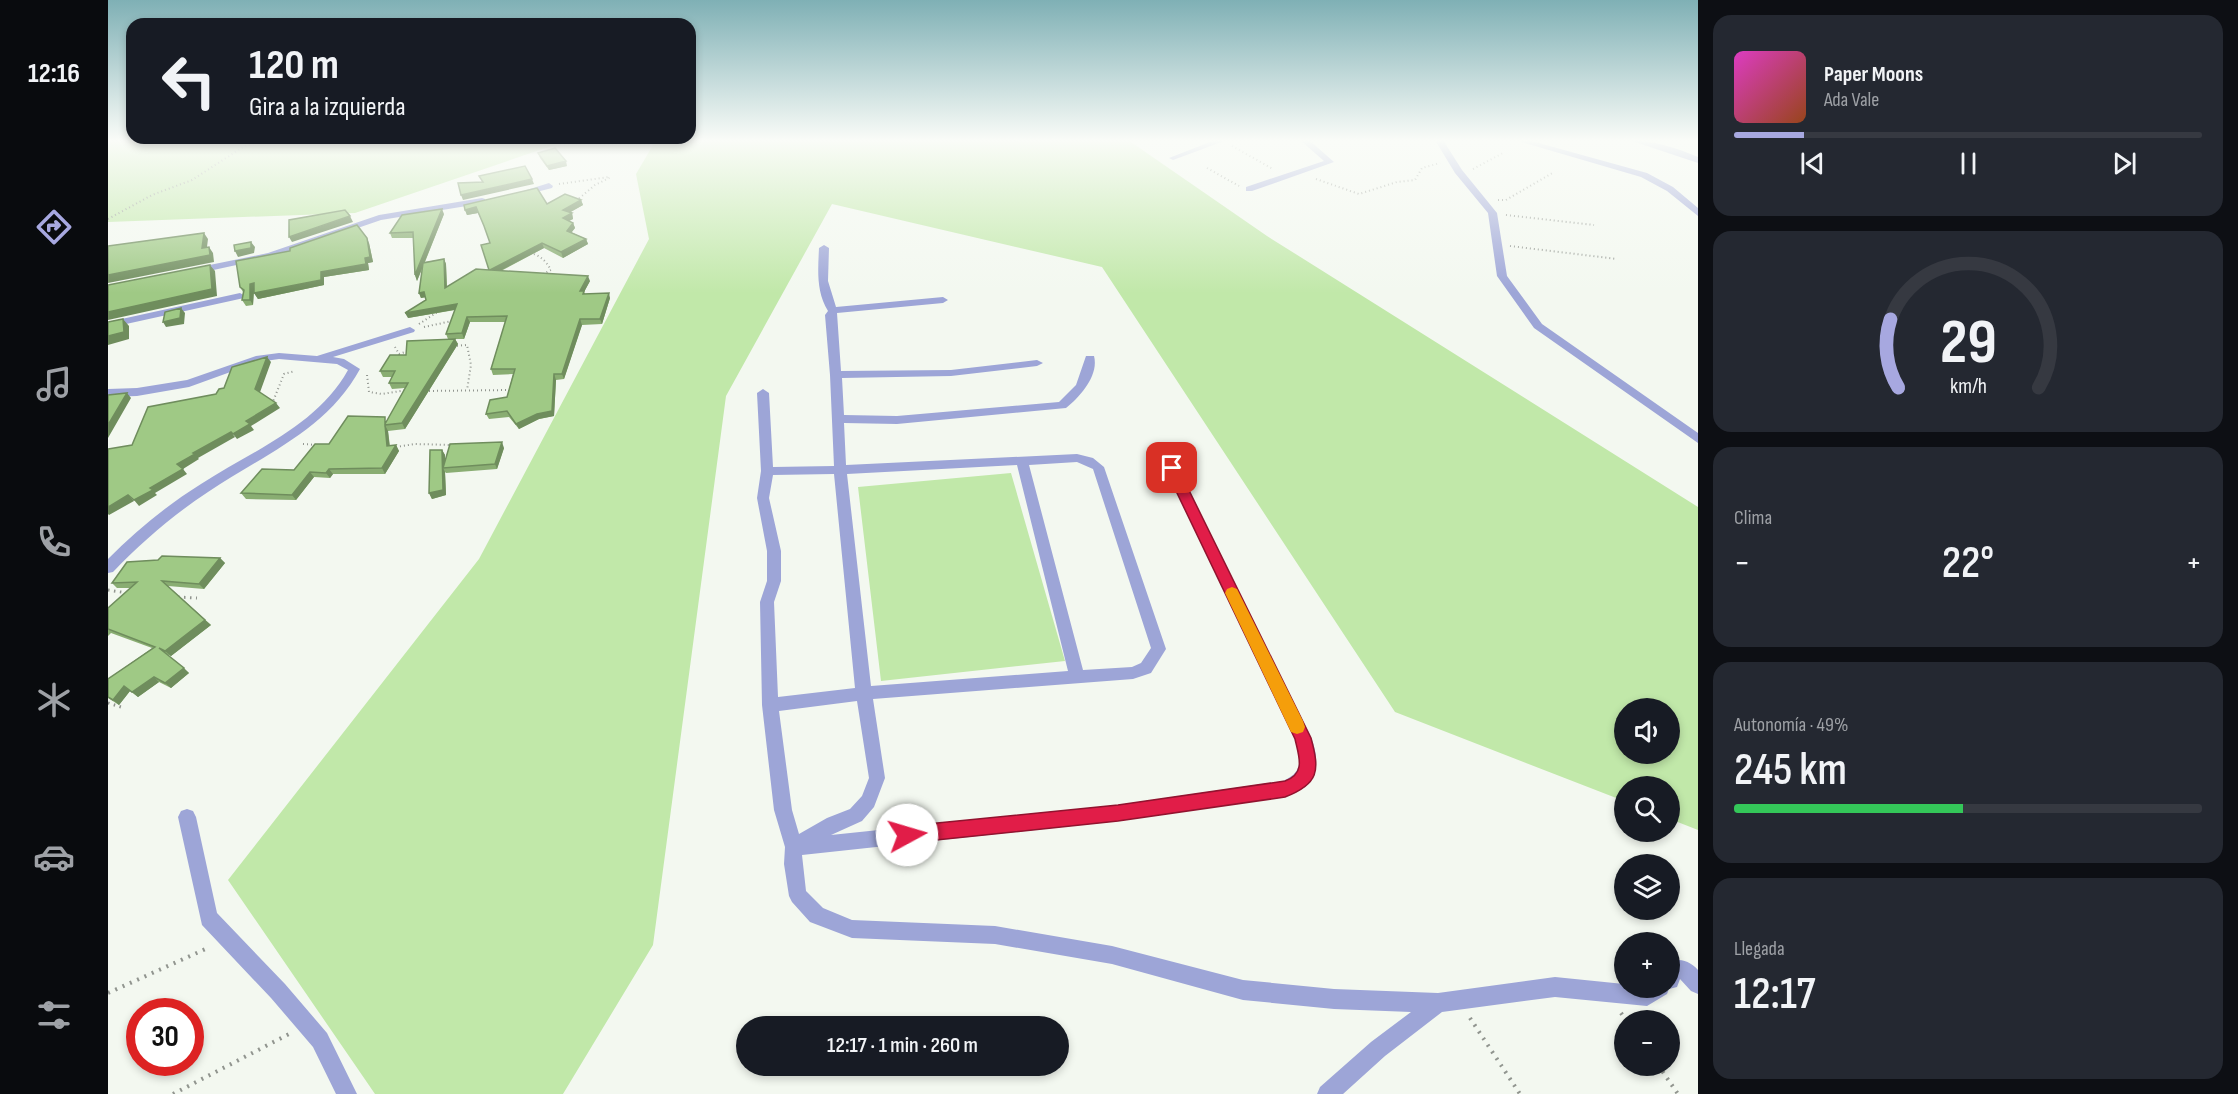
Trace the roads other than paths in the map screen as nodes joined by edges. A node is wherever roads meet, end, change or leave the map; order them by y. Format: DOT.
graph roads {
  1 [pos="528,191"];
  2 [pos="1475,191"];
  3 [pos="1672,191"];
  4 [pos="507,196"];
  5 [pos="496,198"];
  6 [pos="1698,213"];
  7 [pos="824,248"];
  8 [pos="189,272"];
  9 [pos="240,296"];
  10 [pos="943,300"];
  11 [pos="833,311"];
  12 [pos="108,325"];
  13 [pos="410,330"];
  14 [pos="318,358"];
  15 [pos="1090,358"];
  16 [pos="1037,363"];
  17 [pos="836,375"];
  18 [pos="108,393"];
  19 [pos="763,393"];
  20 [pos="838,419"];
  21 [pos="1698,439"];
  22 [pos="1022,461"];
  23 [pos="1172,468"];
  24 [pos="840,470"];
  25 [pos="767,471"];
  26 [pos="108,568"];
  27 [pos="1077,677"];
  28 [pos="865,693"];
  29 [pos="770,705"];
  30 [pos="188,817"];
  31 [pos="794,848"];
  32 [pos="1680,970"];
  33 [pos="1698,984"];
  34 [pos="1614,993"];
  35 [pos="1438,1003"];
  36 [pos="347,1094"];
  37 [pos="1327,1094"];
  1 -- 4 [label="street"];
  2 -- 21 [label="street"];
  3 -- 6 [label="street"];
  5 -- 8 [label="street"];
  7 -- 11 [label="street"];
  9 -- 12 [label="street"];
  10 -- 11 [label="street"];
  11 -- 17 [label="street"];
  13 -- 14 [label="street"];
  14 -- 18 [label="street"];
  14 -- 26 [label="street"];
  15 -- 20 [label="street"];
  16 -- 17 [label="street"];
  17 -- 20 [label="street"];
  19 -- 25 [label="street"];
  20 -- 24 [label="street"];
  22 -- 24 [label="street"];
  22 -- 27 [label="street"];
  22 -- 27 [label="street"];
  23 -- 31 [label="street"];
  24 -- 25 [label="street"];
  24 -- 28 [label="street"];
  25 -- 29 [label="street"];
  27 -- 28 [label="street"];
  28 -- 29 [label="street"];
  28 -- 31 [label="street"];
  29 -- 31 [label="street"];
  30 -- 36 [label="street"];
  31 -- 35 [label="street"];
  32 -- 33 [label="street"];
  34 -- 35 [label="street"];
  35 -- 37 [label="street"];
}
